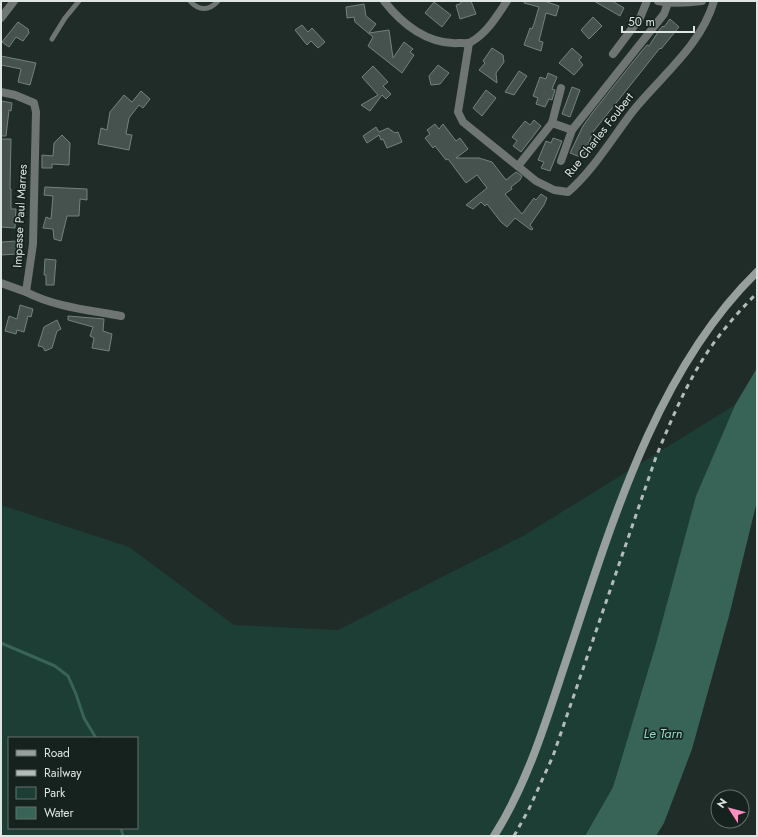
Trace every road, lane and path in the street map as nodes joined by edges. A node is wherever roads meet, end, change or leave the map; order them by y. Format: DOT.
graph roads {
  1 [pos="14,1"];
  2 [pos="79,1"];
  3 [pos="190,1"];
  4 [pos="218,1"];
  5 [pos="384,1"];
  6 [pos="507,1"];
  7 [pos="647,1"];
  8 [pos="658,1"];
  9 [pos="702,1"];
  10 [pos="714,1"];
  11 [pos="668,2"];
  12 [pos="1,18"];
  13 [pos="52,40"];
  14 [pos="469,43"];
  15 [pos="613,54"];
  16 [pos="561,88"];
  17 [pos="1,92"];
  18 [pos="552,123"];
  19 [pos="572,130"];
  20 [pos="561,161"];
  21 [pos="518,166"];
  22 [pos="757,272"];
  23 [pos="1,283"];
  24 [pos="26,292"];
  25 [pos="121,316"];
  26 [pos="494,836"];
  1 -- 12 [label="street"];
  2 -- 13 [label="lane"];
  3 -- 4 [label="lane"];
  5 -- 14 [label="street"];
  6 -- 14 [label="street"];
  7 -- 15 [label="street"];
  8 -- 11 [label="street"];
  9 -- 11 [label="street"];
  10 -- 21 [label="street, Rue Charles Foubert"];
  11 -- 19 [label="street"];
  14 -- 21 [label="street, Rue Charles Foubert"];
  16 -- 18 [label="street"];
  17 -- 24 [label="street, Impasse Paul Marres"];
  18 -- 19 [label="street"];
  18 -- 21 [label="street"];
  19 -- 20 [label="street"];
  22 -- 26 [label="main road"];
  23 -- 24 [label="street"];
  24 -- 25 [label="street"];
}
